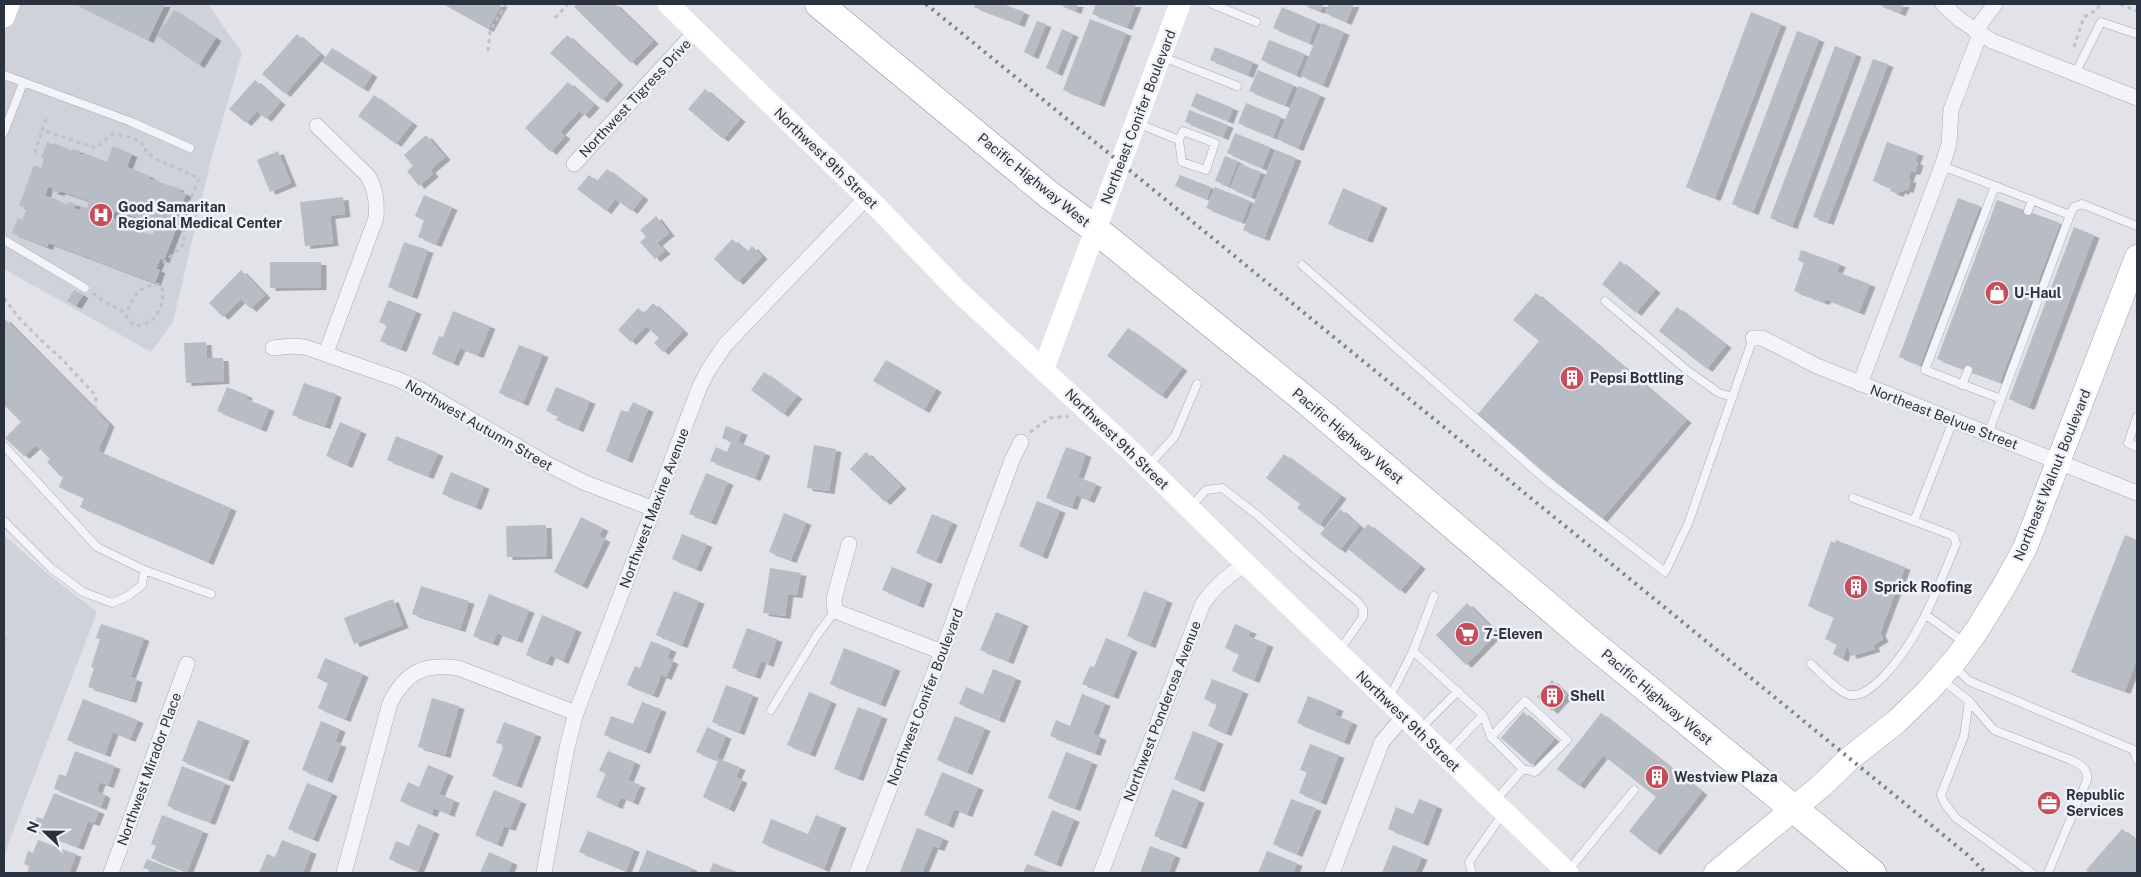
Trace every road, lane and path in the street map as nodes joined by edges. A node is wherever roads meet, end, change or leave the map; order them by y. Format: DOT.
graph roads {
  1 [pos="9,4"];
  2 [pos="506,4"];
  3 [pos="568,4"];
  4 [pos="668,4"];
  5 [pos="820,4"];
  6 [pos="1180,4"];
  7 [pos="1212,4"];
  8 [pos="1944,4"];
  9 [pos="1995,4"];
  10 [pos="2099,4"];
  11 [pos="2120,4"];
  12 [pos="2137,11"];
  13 [pos="4,17"];
  14 [pos="555,18"];
  15 [pos="1256,22"];
  16 [pos="696,31"];
  17 [pos="1977,32"];
  18 [pos="2137,34"];
  19 [pos="488,51"];
  20 [pos="2073,51"];
  21 [pos="1161,56"];
  22 [pos="2075,74"];
  23 [pos="4,75"];
  24 [pos="23,83"];
  25 [pos="1237,86"];
  26 [pos="2137,98"];
  27 [pos="46,119"];
  28 [pos="1137,123"];
  29 [pos="317,126"];
  30 [pos="42,130"];
  31 [pos="4,132"];
  32 [pos="1180,140"];
  33 [pos="190,148"];
  34 [pos="35,153"];
  35 [pos="574,164"];
  36 [pos="1942,166"];
  37 [pos="1995,186"];
  38 [pos="867,197"];
  39 [pos="2032,200"];
  40 [pos="2028,211"];
  41 [pos="175,214"];
  42 [pos="2070,215"];
  43 [pos="183,217"];
  44 [pos="2137,226"];
  45 [pos="1095,230"];
  46 [pos="4,240"];
  47 [pos="2137,257"];
  48 [pos="163,262"];
  49 [pos="1302,266"];
  50 [pos="85,288"];
  51 [pos="4,298"];
  52 [pos="1605,302"];
  53 [pos="127,315"];
  54 [pos="1754,338"];
  55 [pos="273,348"];
  56 [pos="326,353"];
  57 [pos="1043,370"];
  58 [pos="1968,370"];
  59 [pos="1197,384"];
  60 [pos="1860,384"];
  61 [pos="1962,384"];
  62 [pos="1733,397"];
  63 [pos="2001,399"];
  64 [pos="1085,408"];
  65 [pos="95,411"];
  66 [pos="2137,417"];
  67 [pos="1953,421"];
  68 [pos="1988,434"];
  69 [pos="1021,442"];
  70 [pos="4,446"];
  71 [pos="2137,447"];
  72 [pos="2059,461"];
  73 [pos="1147,467"];
  74 [pos="2137,493"];
  75 [pos="1853,498"];
  76 [pos="654,509"];
  77 [pos="1189,509"];
  78 [pos="4,521"];
  79 [pos="1914,521"];
  80 [pos="850,544"];
  81 [pos="1246,564"];
  82 [pos="144,570"];
  83 [pos="210,594"];
  84 [pos="1434,596"];
  85 [pos="835,611"];
  86 [pos="1926,615"];
  87 [pos="1966,644"];
  88 [pos="1413,651"];
  89 [pos="942,652"];
  90 [pos="1338,653"];
  91 [pos="187,664"];
  92 [pos="1811,664"];
  93 [pos="1946,671"];
  94 [pos="1458,691"];
  95 [pos="1388,701"];
  96 [pos="1969,701"];
  97 [pos="771,710"];
  98 [pos="576,713"];
  99 [pos="1483,715"];
  100 [pos="1411,723"];
  101 [pos="1490,737"];
  102 [pos="2136,749"];
  103 [pos="1444,756"];
  104 [pos="2137,760"];
  105 [pos="1523,769"];
  106 [pos="1634,790"];
  107 [pos="1499,808"];
  108 [pos="1792,808"];
  109 [pos="111,873"];
  110 [pos="344,873"];
  111 [pos="544,873"];
  112 [pos="857,873"];
  113 [pos="1101,873"];
  114 [pos="1332,873"];
  115 [pos="1472,873"];
  116 [pos="1568,873"];
  117 [pos="1716,873"];
  118 [pos="1872,873"];
  119 [pos="2032,873"];
  120 [pos="2048,873"];
  1 -- 13 [label="street"];
  2 -- 19 [label="path"];
  3 -- 14 [label="path"];
  4 -- 16 [label="street, Northwest 9th Street"];
  5 -- 45 [label="highway, Pacific Highway West"];
  6 -- 21 [label="street, Northeast Conifer Boulevard"];
  7 -- 15 [label="lane"];
  8 -- 17 [label="street"];
  9 -- 17 [label="street"];
  10 -- 20 [label="path"];
  11 -- 12 [label="path"];
  16 -- 35 [label="street, Northwest Tigress Drive"];
  16 -- 38 [label="street, Northwest 9th Street"];
  17 -- 22 [label="street"];
  17 -- 36 [label="street"];
  18 -- 22 [label="lane"];
  21 -- 25 [label="lane"];
  21 -- 28 [label="street, Northeast Conifer Boulevard"];
  22 -- 26 [label="street"];
  23 -- 24 [label="lane"];
  24 -- 31 [label="lane"];
  24 -- 33 [label="lane"];
  27 -- 30 [label="path"];
  28 -- 32 [label="lane"];
  28 -- 45 [label="street, Northeast Conifer Boulevard"];
  29 -- 56 [label="street"];
  30 -- 34 [label="path"];
  30 -- 43 [label="path"];
  32 -- 32 [label="lane"];
  36 -- 37 [label="lane"];
  36 -- 60 [label="street"];
  37 -- 39 [label="lane"];
  37 -- 61 [label="lane"];
  38 -- 57 [label="street, Northwest 9th Street"];
  38 -- 76 [label="street, Northwest Maxine Avenue"];
  39 -- 40 [label="lane"];
  39 -- 42 [label="lane"];
  41 -- 43 [label="path"];
  42 -- 44 [label="lane"];
  42 -- 63 [label="lane"];
  43 -- 48 [label="path"];
  45 -- 57 [label="street, Northeast Conifer Boulevard"];
  45 -- 108 [label="highway, Pacific Highway West"];
  46 -- 50 [label="lane"];
  47 -- 72 [label="main road, Northeast Walnut Boulevard"];
  49 -- 62 [label="lane"];
  50 -- 53 [label="path"];
  51 -- 65 [label="path"];
  52 -- 62 [label="lane"];
  53 -- 53 [label="path"];
  54 -- 60 [label="street, Northeast Belvue Street"];
  54 -- 62 [label="lane"];
  55 -- 56 [label="street, Northwest Autumn Street"];
  56 -- 76 [label="street, Northwest Autumn Street"];
  57 -- 64 [label="street, Northwest 9th Street"];
  58 -- 61 [label="lane"];
  59 -- 73 [label="lane"];
  60 -- 67 [label="street, Northeast Belvue Street"];
  61 -- 63 [label="lane"];
  63 -- 68 [label="lane"];
  64 -- 69 [label="path"];
  64 -- 73 [label="street, Northwest 9th Street"];
  66 -- 71 [label="lane"];
  67 -- 68 [label="street, Northeast Belvue Street"];
  67 -- 79 [label="lane"];
  68 -- 72 [label="street, Northeast Belvue Street"];
  69 -- 89 [label="street, Northwest Conifer Boulevard"];
  70 -- 82 [label="lane"];
  72 -- 74 [label="street, Northeast Belvue Street"];
  72 -- 87 [label="main road, Northeast Walnut Boulevard"];
  73 -- 77 [label="street, Northwest 9th Street"];
  75 -- 79 [label="lane"];
  76 -- 98 [label="street, Northwest Maxine Avenue"];
  77 -- 81 [label="street, Northwest 9th Street"];
  77 -- 90 [label="lane"];
  78 -- 82 [label="lane"];
  79 -- 86 [label="lane"];
  80 -- 85 [label="street"];
  81 -- 90 [label="street, Northwest 9th Street"];
  81 -- 113 [label="street, Northwest Ponderosa Avenue"];
  82 -- 83 [label="lane"];
  84 -- 88 [label="lane"];
  85 -- 89 [label="street"];
  85 -- 97 [label="lane"];
  86 -- 87 [label="lane"];
  86 -- 92 [label="lane"];
  87 -- 93 [label="main road, Northeast Walnut Boulevard"];
  88 -- 94 [label="lane"];
  88 -- 95 [label="lane"];
  89 -- 112 [label="street, Northwest Conifer Boulevard"];
  90 -- 95 [label="street, Northwest 9th Street"];
  91 -- 109 [label="street, Northwest Mirador Place"];
  93 -- 96 [label="lane"];
  93 -- 102 [label="lane"];
  93 -- 108 [label="main road, Northeast Walnut Boulevard"];
  94 -- 99 [label="lane"];
  94 -- 100 [label="lane"];
  95 -- 100 [label="street, Northwest 9th Street"];
  96 -- 119 [label="lane"];
  96 -- 120 [label="lane"];
  98 -- 110 [label="street"];
  98 -- 111 [label="street, Northwest Maxine Avenue"];
  99 -- 101 [label="lane"];
  99 -- 103 [label="lane"];
  100 -- 103 [label="street, Northwest 9th Street"];
  100 -- 114 [label="street"];
  101 -- 105 [label="lane"];
  101 -- 105 [label="lane"];
  102 -- 104 [label="lane"];
  103 -- 107 [label="street, Northwest 9th Street"];
  105 -- 107 [label="lane"];
  106 -- 116 [label="lane"];
  107 -- 115 [label="lane"];
  107 -- 116 [label="street, Northwest 9th Street"];
  108 -- 117 [label="main road, Northeast Walnut Boulevard"];
  108 -- 118 [label="highway, Pacific Highway West"];
}
